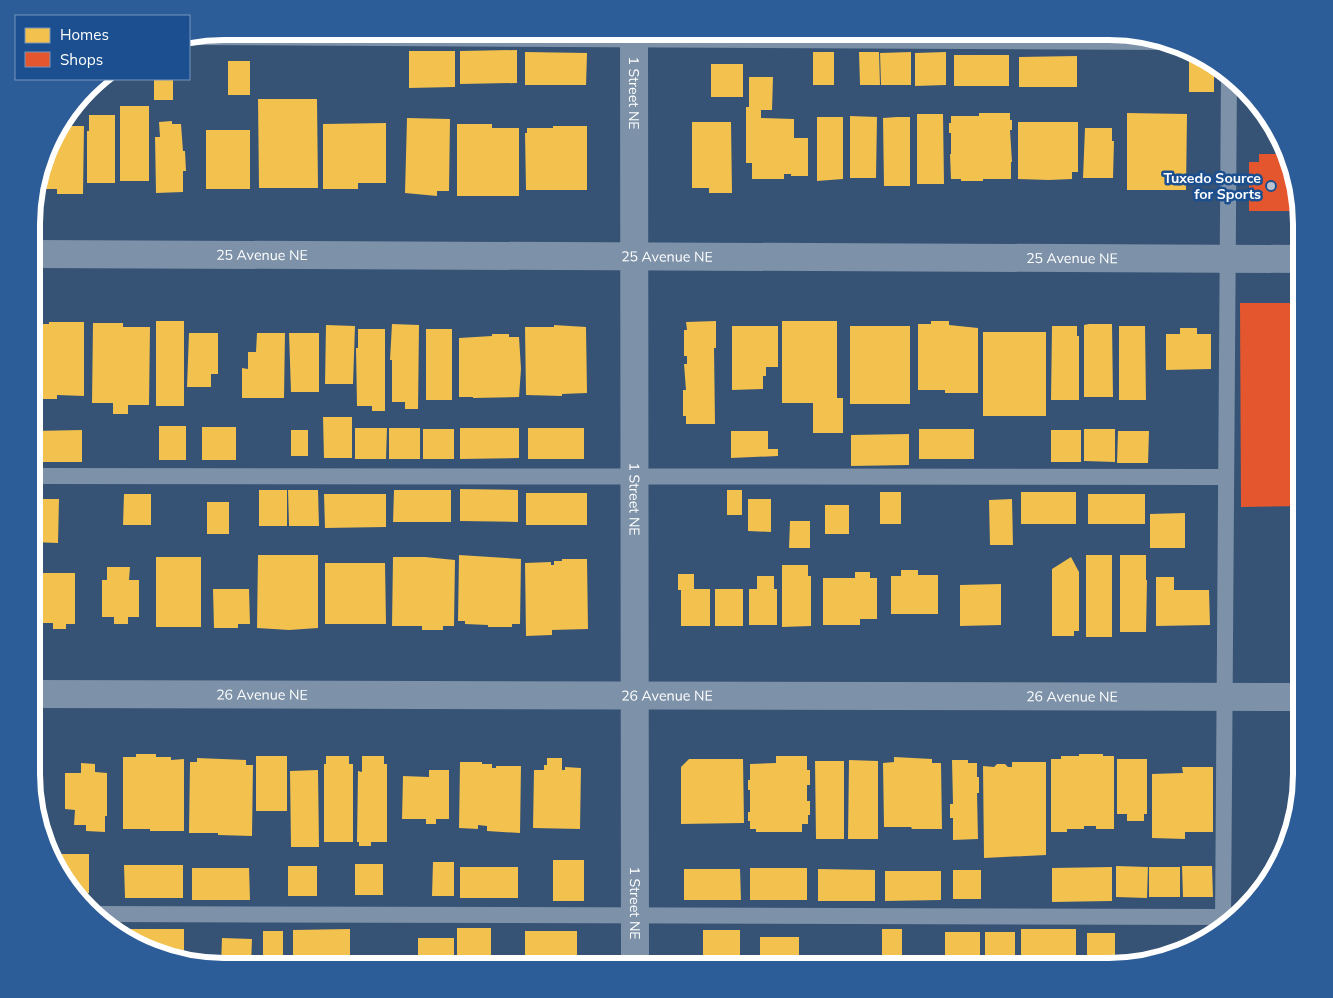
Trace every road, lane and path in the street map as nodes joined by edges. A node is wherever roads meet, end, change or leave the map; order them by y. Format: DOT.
graph roads {
  1 [pos="634,40"];
  2 [pos="990,40"];
  3 [pos="1130,42"];
  4 [pos="1229,85"];
  5 [pos="40,254"];
  6 [pos="634,255"];
  7 [pos="1227,258"];
  8 [pos="1293,259"];
  9 [pos="40,476"];
  10 [pos="634,476"];
  11 [pos="1226,477"];
  12 [pos="40,694"];
  13 [pos="635,695"];
  14 [pos="1225,697"];
  15 [pos="1293,697"];
  16 [pos="105,914"];
  17 [pos="635,915"];
  18 [pos="1224,917"];
  19 [pos="1220,921"];
  20 [pos="635,958"];
  1 -- 6 [label="street, 1 Street NE"];
  2 -- 3 [label="lane"];
  4 -- 7 [label="lane"];
  5 -- 6 [label="street, 25 Avenue NE"];
  6 -- 7 [label="street, 25 Avenue NE"];
  6 -- 10 [label="street, 1 Street NE"];
  7 -- 8 [label="street, 25 Avenue NE"];
  7 -- 11 [label="lane"];
  9 -- 10 [label="lane"];
  10 -- 11 [label="lane"];
  10 -- 13 [label="street, 1 Street NE"];
  11 -- 14 [label="lane"];
  12 -- 13 [label="street, 26 Avenue NE"];
  13 -- 14 [label="street, 26 Avenue NE"];
  13 -- 17 [label="street, 1 Street NE"];
  14 -- 15 [label="street, 26 Avenue NE"];
  14 -- 18 [label="lane"];
  16 -- 17 [label="lane"];
  17 -- 19 [label="lane"];
  17 -- 20 [label="street, 1 Street NE"];
}
